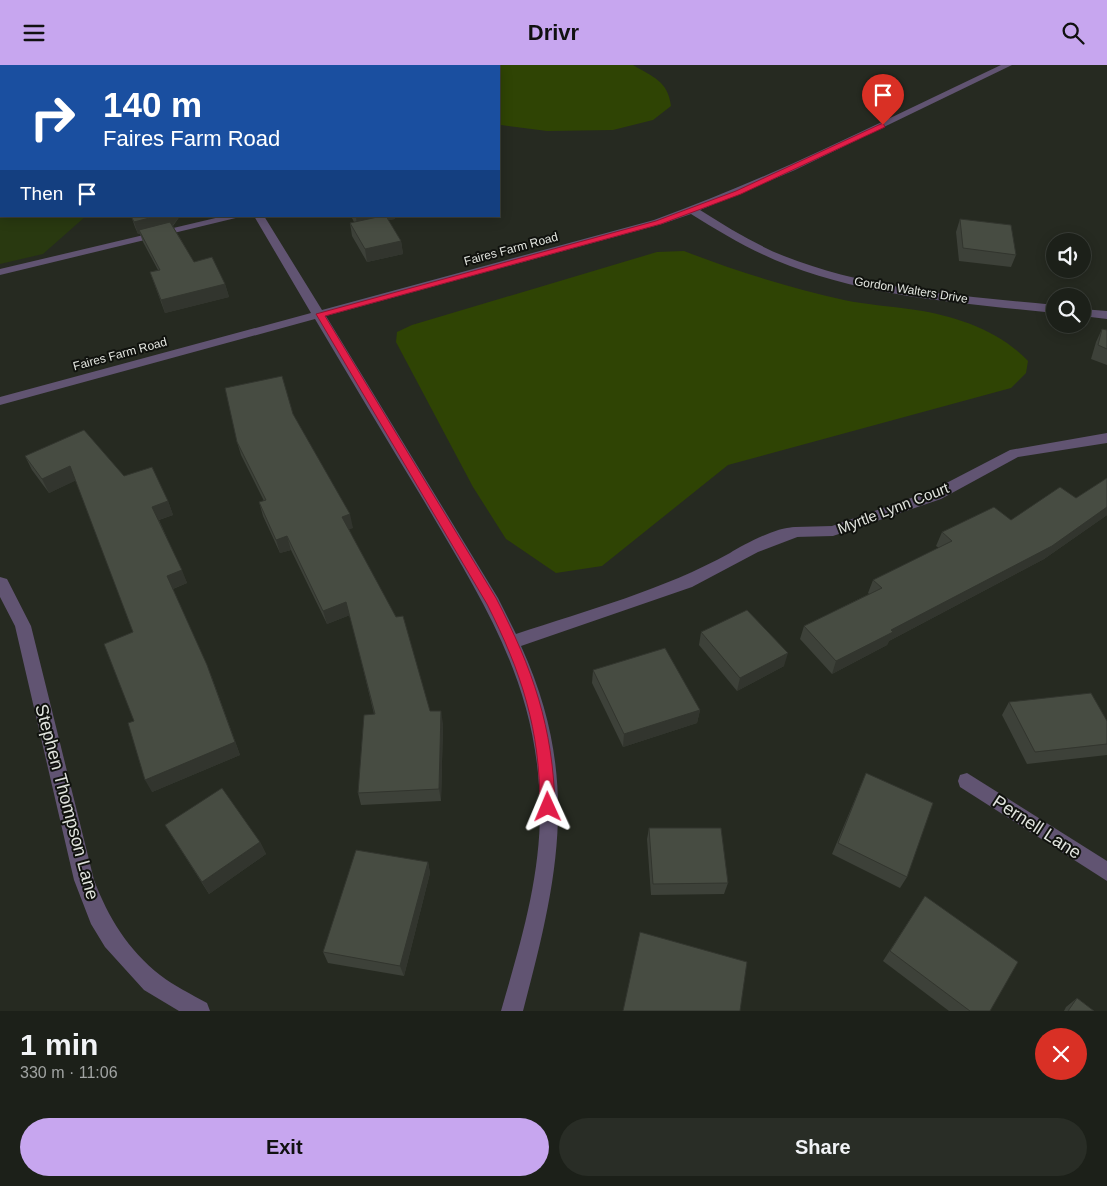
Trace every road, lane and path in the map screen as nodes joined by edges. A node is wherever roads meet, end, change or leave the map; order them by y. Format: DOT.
graph roads {
  1 [pos="1008,65"];
  2 [pos="693,211"];
  3 [pos="235,217"];
  4 [pos="260,217"];
  5 [pos="0,272"];
  6 [pos="1046,308"];
  7 [pos="1091,313"];
  8 [pos="320,314"];
  9 [pos="1107,315"];
  10 [pos="0,401"];
  11 [pos="1107,438"];
  12 [pos="1,583"];
  13 [pos="512,642"];
  14 [pos="967,781"];
  15 [pos="1107,872"];
  16 [pos="199,1011"];
  17 [pos="512,1011"];
  1 -- 2 [label="street, Faires Farm Road"];
  2 -- 6 [label="street, Gordon Walters Drive"];
  2 -- 8 [label="street, Faires Farm Road"];
  3 -- 5 [label="street"];
  4 -- 8 [label="street"];
  7 -- 9 [label="street"];
  8 -- 10 [label="street, Faires Farm Road"];
  8 -- 13 [label="street"];
  11 -- 13 [label="street, Myrtle Lynn Court"];
  12 -- 16 [label="street, Stephen Thompson Lane"];
  13 -- 17 [label="street"];
  14 -- 15 [label="street, Pernell Lane"];
}
